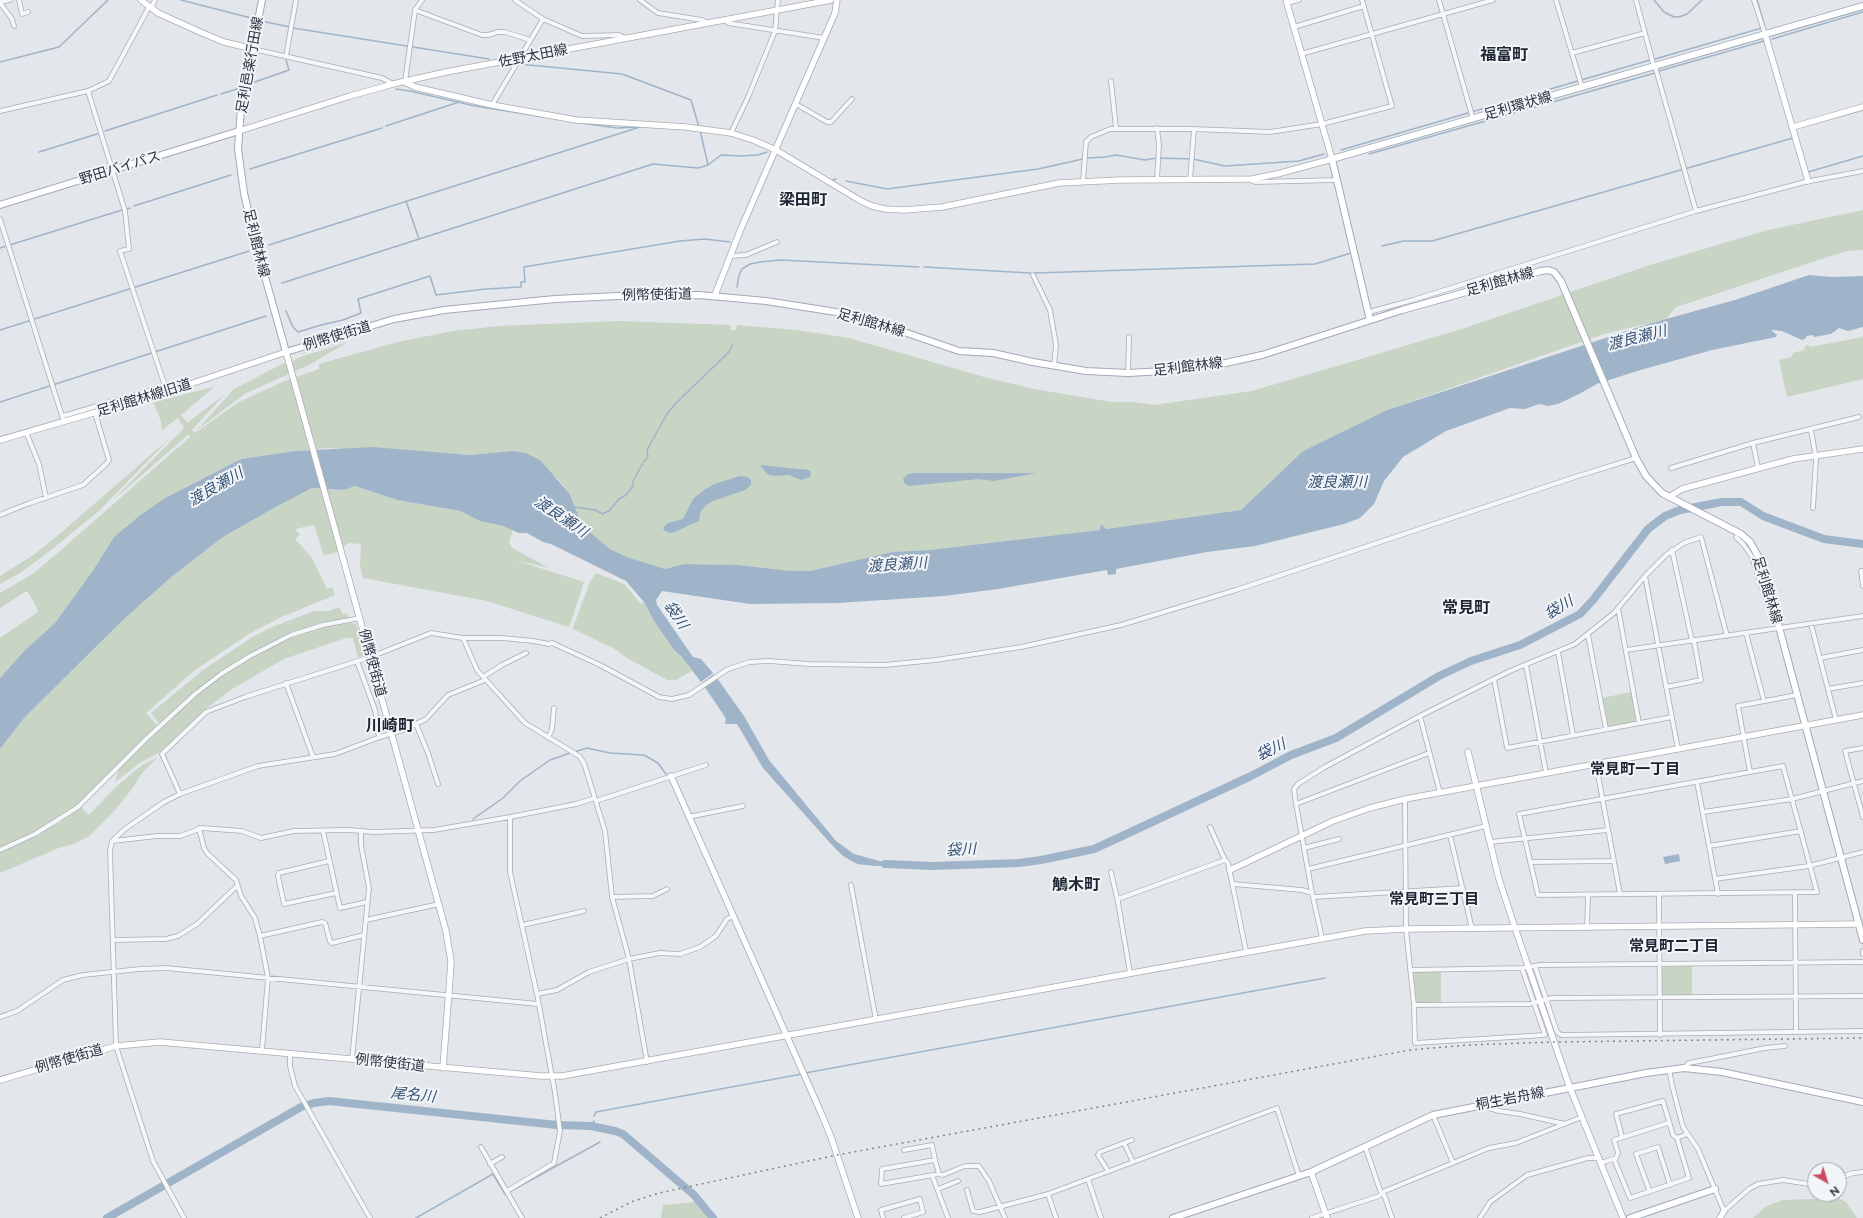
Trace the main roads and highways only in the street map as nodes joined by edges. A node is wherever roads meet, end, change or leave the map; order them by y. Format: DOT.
graph roads {
  1 [pos="262,0"];
  2 [pos="1863,6"];
  3 [pos="239,131"];
  4 [pos="0,205"];
  5 [pos="715,296"];
  6 [pos="1370,320"];
  7 [pos="286,352"];
  8 [pos="1861,924"];
  9 [pos="1863,940"];
  10 [pos="1863,1102"];
  11 [pos="1715,1189"];
  12 [pos="1173,1218"];
  13 [pos="1630,1218"];
  1 -- 3 [label="main road, 足利邑楽行田線"];
  2 -- 6 [label="main road, 足利環状線"];
  3 -- 4 [label="main road, 野田バイパス"];
  3 -- 7 [label="main road, 足利館林線"];
  5 -- 6 [label="main road, 足利館林線"];
  5 -- 7 [label="main road, 例幣使街道"];
  6 -- 8 [label="main road, 足利館林線"];
  8 -- 9 [label="main road"];
  10 -- 12 [label="main road, 桐生岩舟線"];
  11 -- 13 [label="main road"];
}
